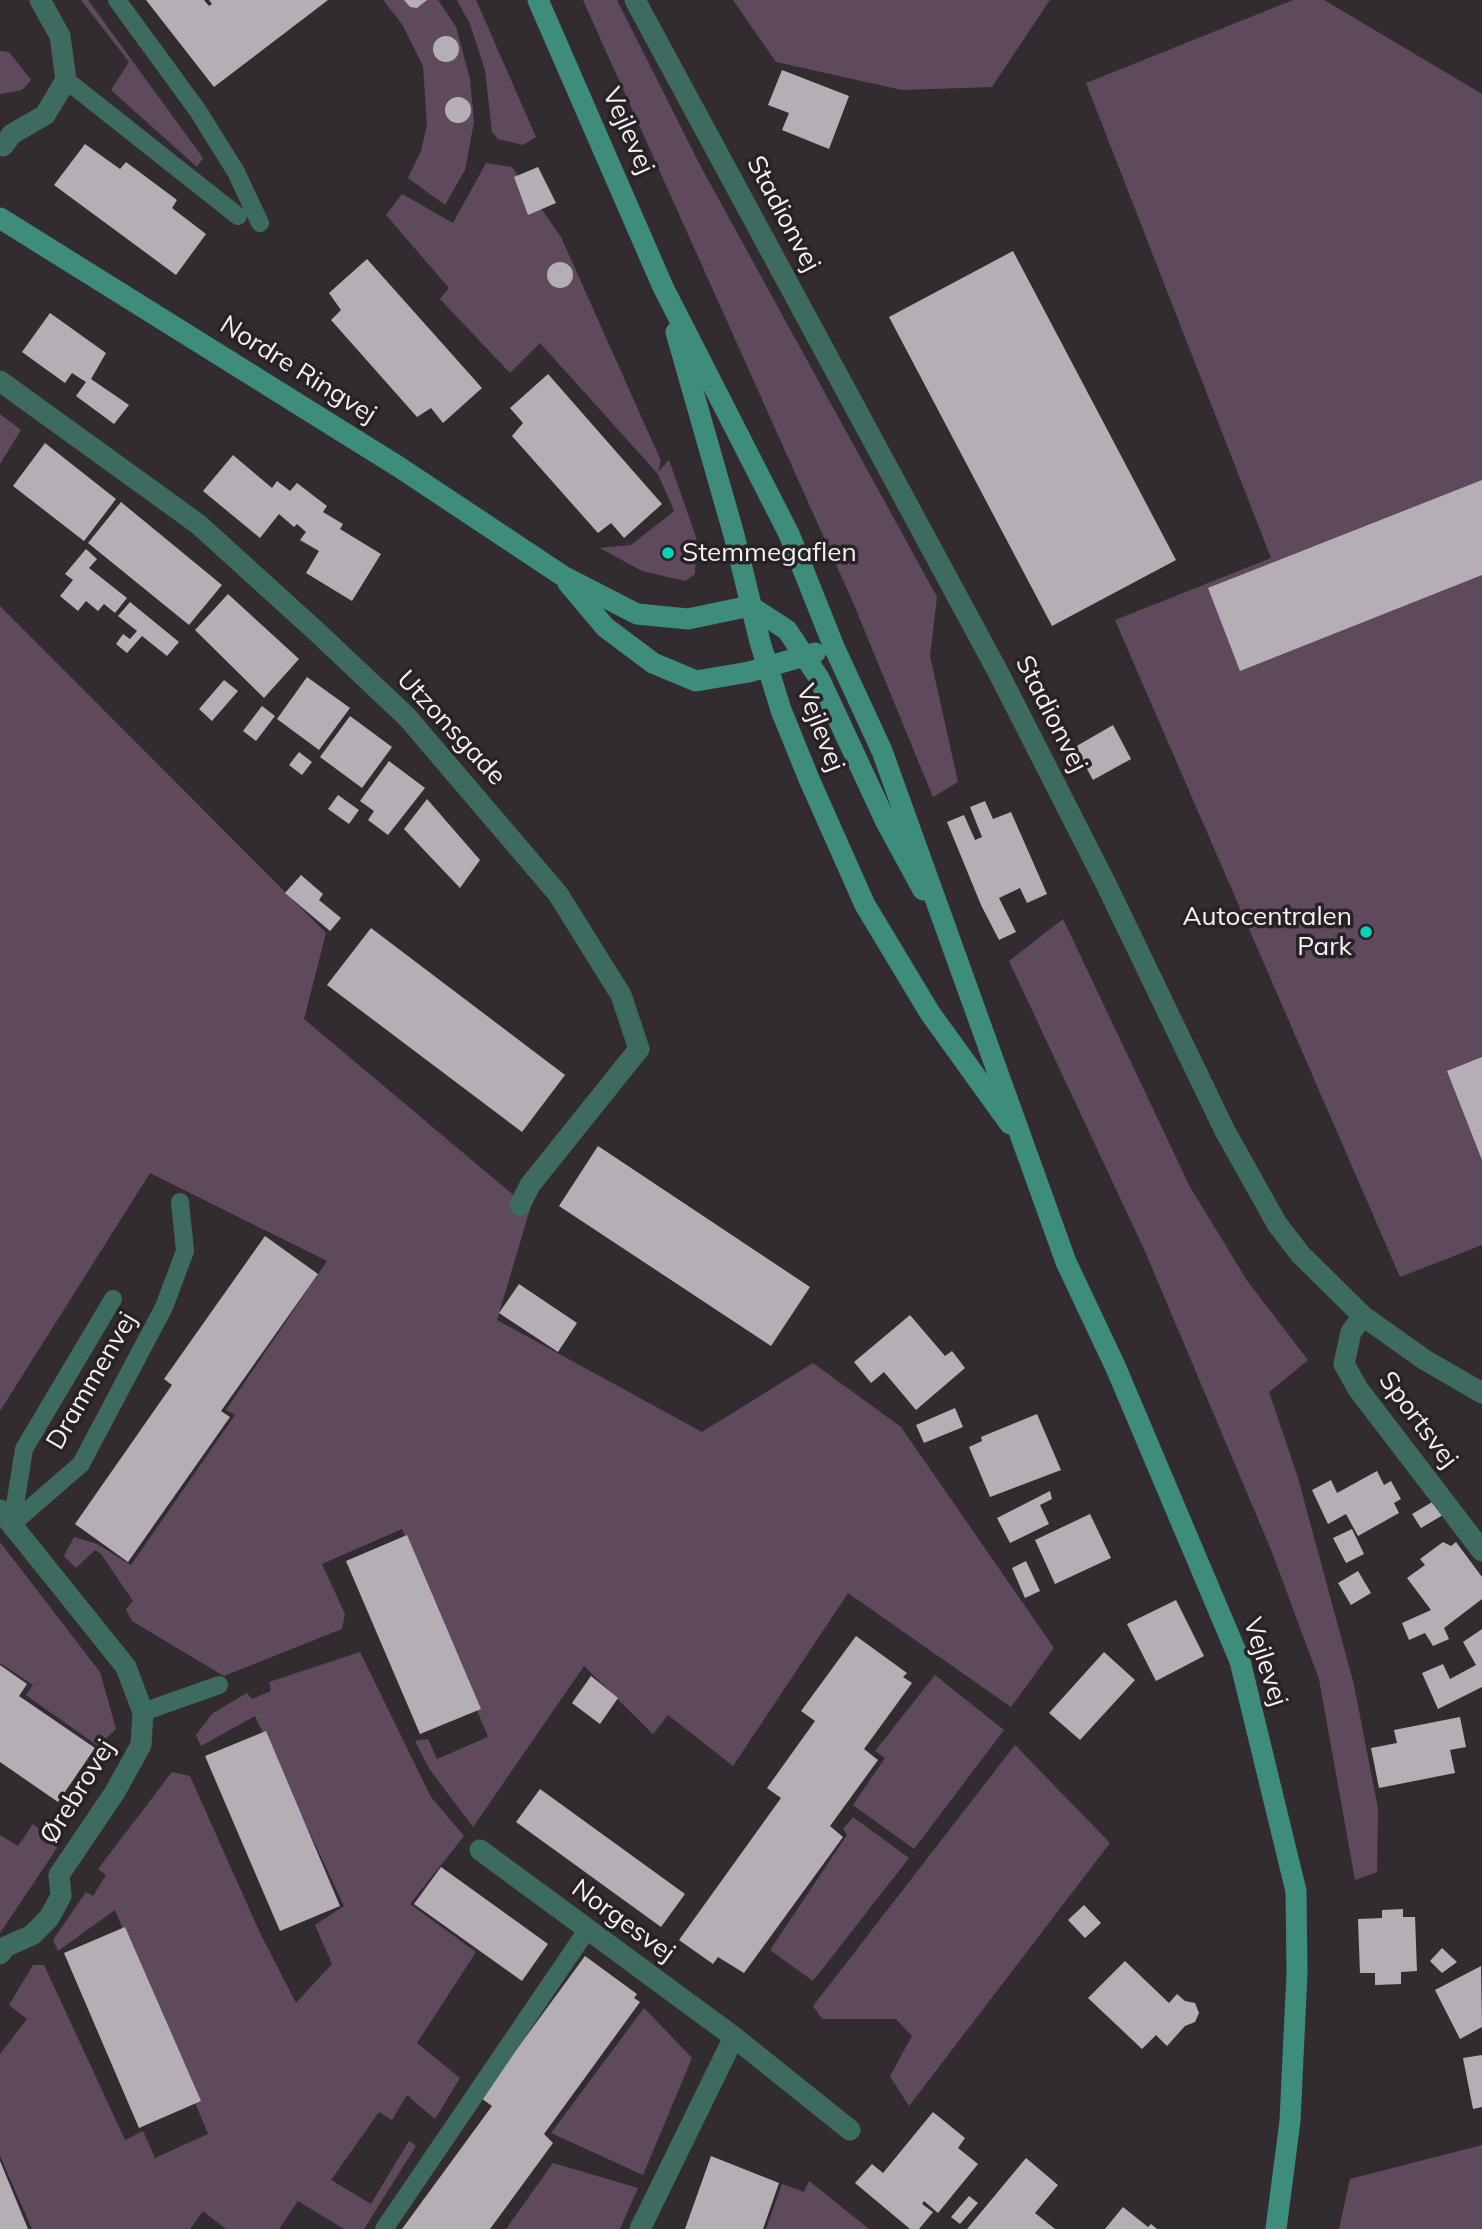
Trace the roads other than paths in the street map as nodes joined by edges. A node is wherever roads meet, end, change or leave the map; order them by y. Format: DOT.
graph roads {
  1 [pos="40,0"];
  2 [pos="117,0"];
  3 [pos="538,0"];
  4 [pos="635,0"];
  5 [pos="66,80"];
  6 [pos="3,146"];
  7 [pos="238,216"];
  8 [pos="0,218"];
  9 [pos="260,223"];
  10 [pos="663,287"];
  11 [pos="0,381"];
  12 [pos="563,576"];
  13 [pos="750,606"];
  14 [pos="834,647"];
  15 [pos="804,656"];
  16 [pos="768,667"];
  17 [pos="956,950"];
  18 [pos="1026,1146"];
  19 [pos="180,1202"];
  20 [pos="520,1205"];
  21 [pos="113,1299"];
  22 [pos="1363,1316"];
  23 [pos="1482,1393"];
  24 [pos="6,1517"];
  25 [pos="1482,1551"];
  26 [pos="219,1685"];
  27 [pos="143,1712"];
  28 [pos="480,1850"];
  29 [pos="587,1930"];
  30 [pos="0,1954"];
  31 [pos="734,2037"];
  32 [pos="850,2130"];
  33 [pos="384,2229"];
  34 [pos="640,2229"];
  35 [pos="1276,2229"];
  1 -- 5 [label="street"];
  2 -- 9 [label="lane"];
  3 -- 10 [label="main road, Vejlevej"];
  4 -- 22 [label="street, Stadionvej"];
  5 -- 6 [label="street"];
  5 -- 7 [label="lane"];
  8 -- 12 [label="main road, Nordre Ringvej"];
  10 -- 13 [label="main road, Vejlevej"];
  10 -- 14 [label="main road, Vejlevej"];
  11 -- 20 [label="street, Utzonsgade"];
  12 -- 13 [label="main road, Nordre Ringvej"];
  12 -- 16 [label="main road, Nordre Ringvej"];
  13 -- 15 [label="main road"];
  13 -- 16 [label="main road, Vejlevej"];
  14 -- 15 [label="main road, Nordre Ringvej"];
  14 -- 17 [label="main road, Vejlevej"];
  15 -- 16 [label="main road, Nordre Ringvej"];
  15 -- 17 [label="main road"];
  16 -- 18 [label="main road, Vejlevej"];
  17 -- 18 [label="main road, Vejlevej"];
  18 -- 35 [label="main road, Vejlevej"];
  19 -- 24 [label="lane, Drammenvej"];
  21 -- 24 [label="lane, Drammenvej"];
  22 -- 23 [label="street, Stadionvej"];
  22 -- 25 [label="street, Sportsvej"];
  24 -- 27 [label="street, Ørebrovej"];
  26 -- 27 [label="lane"];
  27 -- 30 [label="street, Ørebrovej"];
  28 -- 29 [label="street, Norgesvej"];
  29 -- 31 [label="street, Norgesvej"];
  29 -- 33 [label="lane"];
  31 -- 32 [label="street, Norgesvej"];
  31 -- 34 [label="street"];
}
